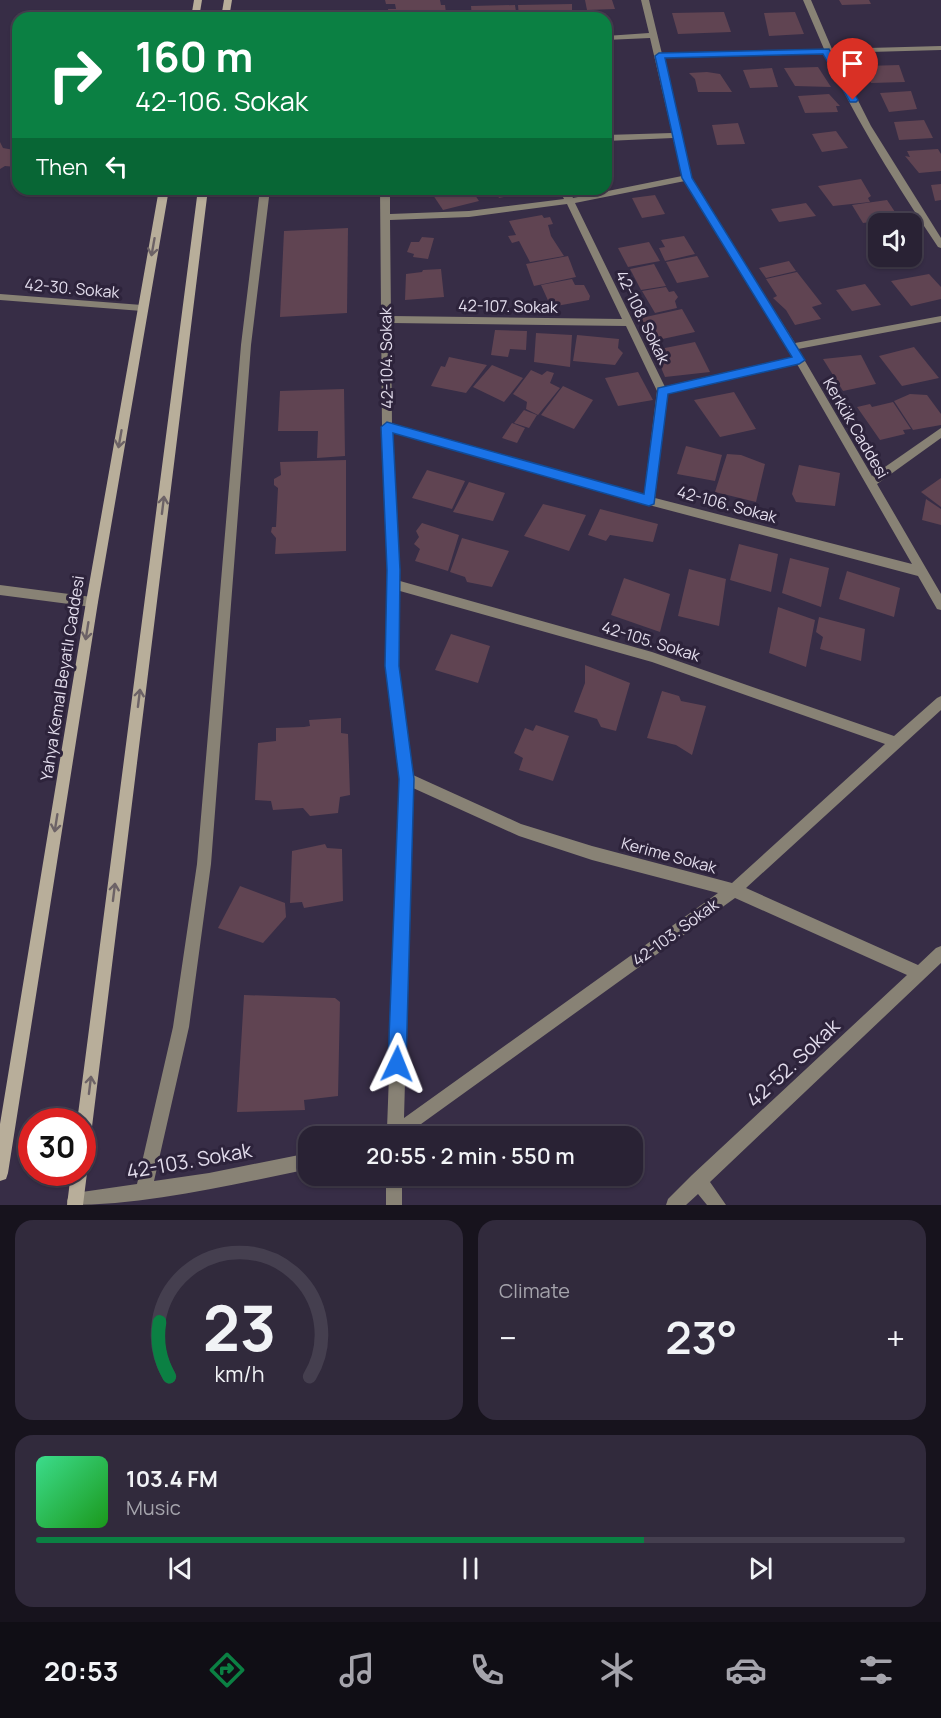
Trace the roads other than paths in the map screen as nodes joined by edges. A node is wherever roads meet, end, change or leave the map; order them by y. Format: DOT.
graph roads {
  1 [pos="645,0"];
  2 [pos="807,0"];
  3 [pos="654,35"];
  4 [pos="612,38"];
  5 [pos="941,48"];
  6 [pos="826,51"];
  7 [pos="659,56"];
  8 [pos="679,135"];
  9 [pos="612,138"];
  10 [pos="687,178"];
  11 [pos="612,193"];
  12 [pos="163,195"];
  13 [pos="202,195"];
  14 [pos="264,195"];
  15 [pos="385,195"];
  16 [pos="567,195"];
  17 [pos="601,195"];
  18 [pos="570,201"];
  19 [pos="387,217"];
  20 [pos="941,245"];
  21 [pos="0,297"];
  22 [pos="142,308"];
  23 [pos="385,319"];
  24 [pos="941,319"];
  25 [pos="630,323"];
  26 [pos="792,347"];
  27 [pos="799,360"];
  28 [pos="662,391"];
  29 [pos="387,427"];
  30 [pos="941,432"];
  31 [pos="870,483"];
  32 [pos="649,501"];
  33 [pos="922,572"];
  34 [pos="393,584"];
  35 [pos="0,590"];
  36 [pos="92,602"];
  37 [pos="941,605"];
  38 [pos="941,702"];
  39 [pos="895,742"];
  40 [pos="407,779"];
  41 [pos="734,890"];
  42 [pos="941,953"];
  43 [pos="920,973"];
  44 [pos="86,1108"];
  45 [pos="393,1126"];
  46 [pos="407,1126"];
  47 [pos="298,1163"];
  48 [pos="0,1173"];
  49 [pos="698,1181"];
  50 [pos="77,1186"];
  51 [pos="394,1186"];
  52 [pos="144,1190"];
  53 [pos="75,1203"];
  54 [pos="394,1205"];
  55 [pos="674,1205"];
  56 [pos="718,1205"];
  1 -- 3 [label="street, Kerkük Caddesi"];
  2 -- 6 [label="street"];
  3 -- 4 [label="street"];
  3 -- 7 [label="street, Kerkük Caddesi"];
  5 -- 6 [label="street"];
  6 -- 7 [label="street"];
  6 -- 20 [label="street"];
  7 -- 8 [label="street, Kerkük Caddesi"];
  8 -- 9 [label="street"];
  8 -- 10 [label="street, Kerkük Caddesi"];
  10 -- 11 [label="street"];
  10 -- 26 [label="street, Kerkük Caddesi"];
  12 -- 22 [label="street, Yahya Kemal Beyatlı Caddesi, one-way"];
  44 -- 13 [label="street, one-way"];
  14 -- 52 [label="street"];
  15 -- 19 [label="street, 42-104. Sokak"];
  16 -- 18 [label="street, 42-108. Sokak"];
  17 -- 18 [label="street"];
  18 -- 19 [label="street"];
  18 -- 25 [label="street, 42-108. Sokak"];
  19 -- 23 [label="street, 42-104. Sokak"];
  21 -- 22 [label="street, 42-30. Sokak"];
  22 -- 36 [label="street, Yahya Kemal Beyatlı Caddesi, one-way"];
  23 -- 25 [label="street, 42-107. Sokak"];
  23 -- 29 [label="street, 42-104. Sokak"];
  24 -- 26 [label="street"];
  25 -- 28 [label="street, 42-108. Sokak"];
  26 -- 27 [label="street, Kerkük Caddesi"];
  27 -- 28 [label="street"];
  27 -- 31 [label="street, Kerkük Caddesi"];
  28 -- 32 [label="street, 42-108. Sokak"];
  29 -- 32 [label="street, 42-106. Sokak"];
  29 -- 34 [label="street, 42-104. Sokak"];
  30 -- 31 [label="street"];
  31 -- 33 [label="street, Kerkük Caddesi"];
  32 -- 33 [label="street, 42-106. Sokak"];
  33 -- 37 [label="street, Kerkük Caddesi"];
  34 -- 39 [label="street, 42-105. Sokak"];
  34 -- 40 [label="street, 42-104. Sokak"];
  35 -- 36 [label="street"];
  36 -- 48 [label="street, Yahya Kemal Beyatlı Caddesi, one-way"];
  38 -- 39 [label="street, 42-103. Sokak"];
  39 -- 41 [label="street, 42-103. Sokak"];
  40 -- 41 [label="street, Kerime Sokak"];
  40 -- 45 [label="street, 42-104. Sokak"];
  41 -- 43 [label="street, Kerime Sokak"];
  41 -- 46 [label="street, 42-103. Sokak"];
  42 -- 43 [label="street, 42-52. Sokak"];
  43 -- 49 [label="street, 42-52. Sokak"];
  47 -- 52 [label="street, 42-103. Sokak"];
  49 -- 55 [label="street, 42-52. Sokak"];
  49 -- 56 [label="street"];
  50 -- 53 [label="street"];
  51 -- 54 [label="street"];
  52 -- 53 [label="street, 42-103. Sokak"];
}
